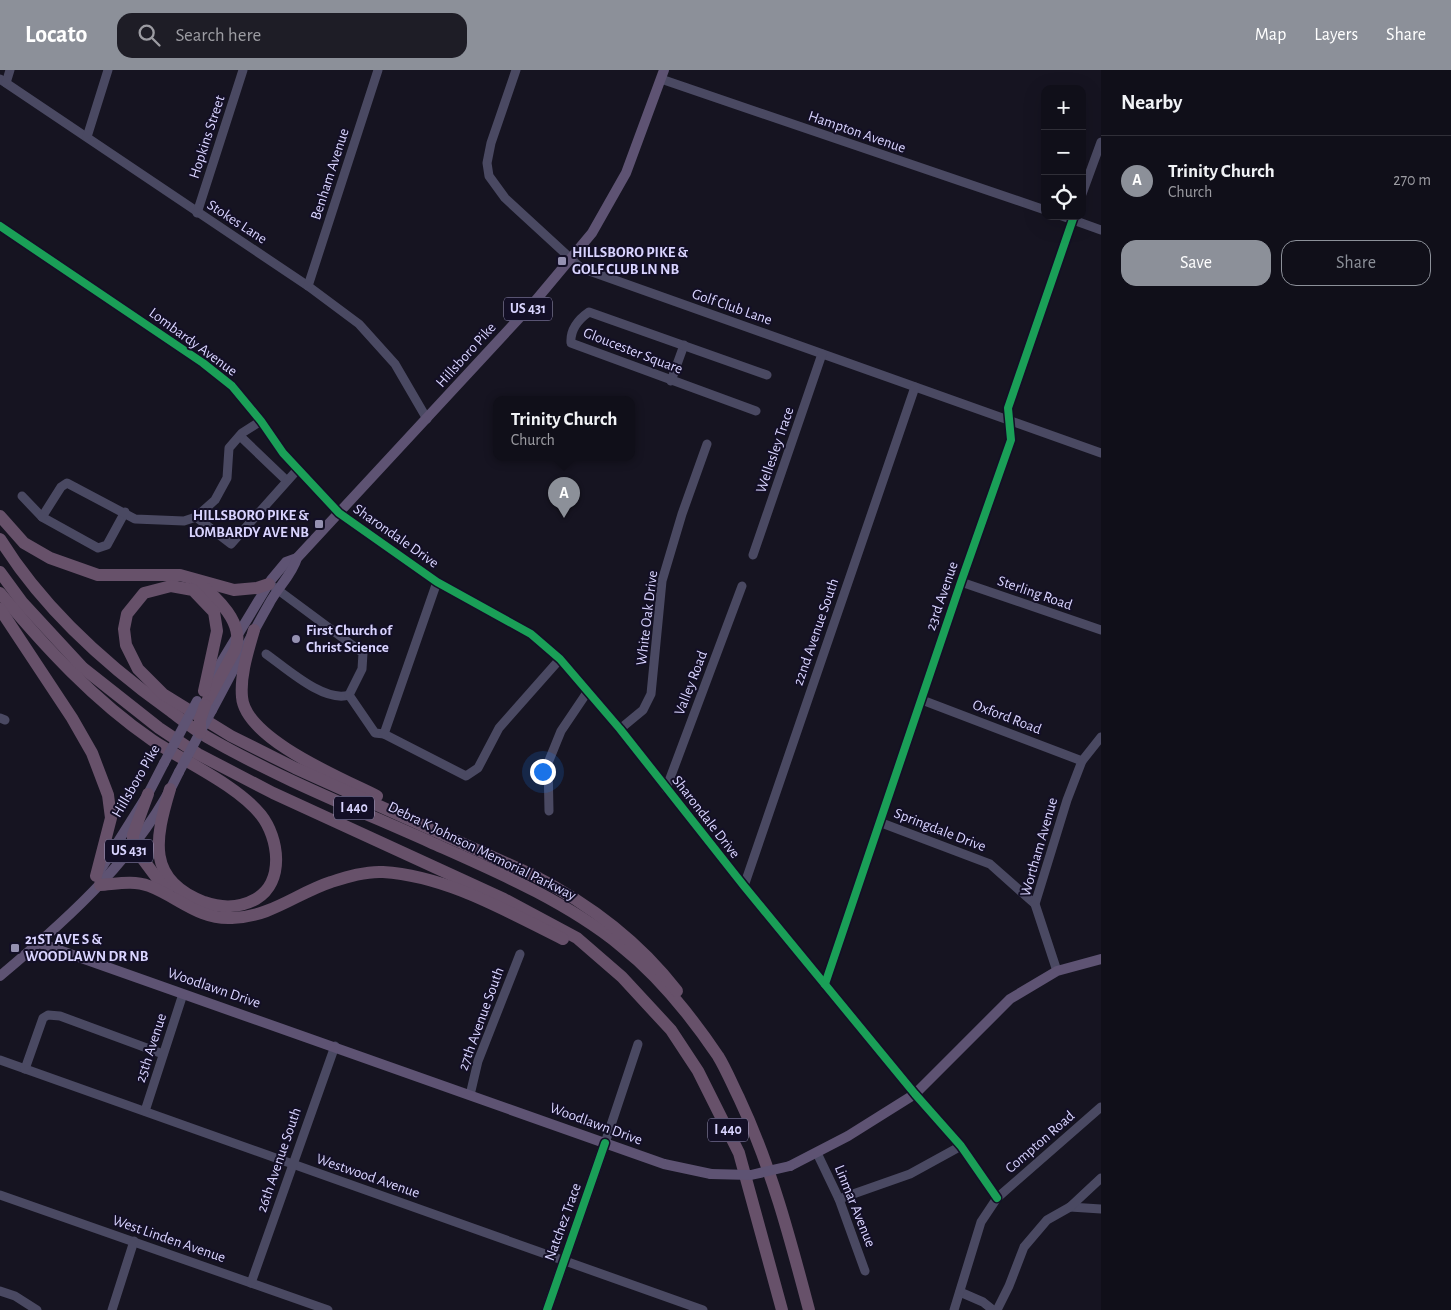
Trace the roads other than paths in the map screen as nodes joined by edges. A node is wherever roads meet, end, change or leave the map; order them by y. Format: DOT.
graph roads {
  1 [pos="10,70"];
  2 [pos="108,70"];
  3 [pos="243,70"];
  4 [pos="378,70"];
  5 [pos="516,70"];
  6 [pos="662,74"];
  7 [pos="3,81"];
  8 [pos="87,137"];
  9 [pos="1101,142"];
  10 [pos="1086,183"];
  11 [pos="1041,209"];
  12 [pos="198,213"];
  13 [pos="1072,220"];
  14 [pos="1078,220"];
  15 [pos="0,226"];
  16 [pos="1101,230"];
  17 [pos="572,260"];
  18 [pos="308,286"];
  19 [pos="684,345"];
  20 [pos="822,354"];
  21 [pos="767,375"];
  22 [pos="671,381"];
  23 [pos="915,387"];
  24 [pos="756,411"];
  25 [pos="427,419"];
  26 [pos="261,421"];
  27 [pos="1010,422"];
  28 [pos="240,436"];
  29 [pos="707,444"];
  30 [pos="1101,453"];
  31 [pos="298,469"];
  32 [pos="288,480"];
  33 [pos="22,496"];
  34 [pos="125,512"];
  35 [pos="339,512"];
  36 [pos="0,516"];
  37 [pos="42,517"];
  38 [pos="196,517"];
  39 [pos="0,540"];
  40 [pos="753,555"];
  41 [pos="0,572"];
  42 [pos="191,579"];
  43 [pos="437,582"];
  44 [pos="961,582"];
  45 [pos="273,586"];
  46 [pos="742,586"];
  47 [pos="0,593"];
  48 [pos="0,610"];
  49 [pos="254,630"];
  50 [pos="1101,630"];
  51 [pos="238,632"];
  52 [pos="266,654"];
  53 [pos="560,659"];
  54 [pos="588,691"];
  55 [pos="349,695"];
  56 [pos="922,700"];
  57 [pos="205,702"];
  58 [pos="620,730"];
  59 [pos="200,733"];
  60 [pos="384,734"];
  61 [pos="1101,737"];
  62 [pos="1082,761"];
  63 [pos="170,789"];
  64 [pos="666,789"];
  65 [pos="148,794"];
  66 [pos="549,811"];
  67 [pos="879,822"];
  68 [pos="133,846"];
  69 [pos="537,877"];
  70 [pos="98,880"];
  71 [pos="744,886"];
  72 [pos="170,897"];
  73 [pos="1036,904"];
  74 [pos="39,943"];
  75 [pos="520,954"];
  76 [pos="1101,959"];
  77 [pos="1058,971"];
  78 [pos="0,976"];
  79 [pos="622,977"];
  80 [pos="825,984"];
  81 [pos="183,994"];
  82 [pos="638,1044"];
  83 [pos="335,1046"];
  84 [pos="163,1054"];
  85 [pos="720,1059"];
  86 [pos="0,1060"];
  87 [pos="25,1069"];
  88 [pos="915,1094"];
  89 [pos="470,1095"];
  90 [pos="1101,1107"];
  91 [pos="144,1111"];
  92 [pos="605,1144"];
  93 [pos="961,1146"];
  94 [pos="818,1153"];
  95 [pos="292,1164"];
  96 [pos="1101,1178"];
  97 [pos="0,1195"];
  98 [pos="997,1198"];
  99 [pos="840,1199"];
  100 [pos="1070,1207"];
  101 [pos="1101,1209"];
  102 [pos="134,1241"];
  103 [pos="564,1260"];
  104 [pos="865,1271"];
  105 [pos="251,1283"];
  106 [pos="0,1291"];
  107 [pos="960,1292"];
  108 [pos="37,1310"];
  109 [pos="112,1310"];
  110 [pos="328,1310"];
  111 [pos="547,1310"];
  112 [pos="702,1310"];
  113 [pos="782,1310"];
  114 [pos="809,1310"];
  115 [pos="954,1310"];
  116 [pos="993,1310"];
  117 [pos="997,1310"];
  1 -- 7 [label="street"];
  2 -- 8 [label="street"];
  3 -- 12 [label="street, Hopkins Street"];
  4 -- 18 [label="street, Benham Avenue"];
  5 -- 17 [label="street, Golf Club Lane"];
  6 -- 11 [label="street, Hampton Avenue"];
  6 -- 17 [label="main road, Hillsboro Pike / US 431"];
  7 -- 8 [label="street, Stokes Lane"];
  8 -- 12 [label="street, Stokes Lane"];
  9 -- 10 [label="street"];
  12 -- 18 [label="street, Stokes Lane"];
  13 -- 27 [label="street, 23rd Avenue"];
  14 -- 16 [label="street"];
  15 -- 26 [label="street, Lombardy Avenue"];
  17 -- 20 [label="street, Golf Club Lane"];
  17 -- 25 [label="main road, Hillsboro Pike / US 431"];
  18 -- 25 [label="street, Stokes Lane"];
  19 -- 21 [label="street, Gloucester Square"];
  19 -- 22 [label="street"];
  19 -- 22 [label="street, Gloucester Square"];
  20 -- 23 [label="street, Golf Club Lane"];
  20 -- 40 [label="street, Wellesley Trace"];
  22 -- 24 [label="street, Gloucester Square"];
  23 -- 27 [label="street, Golf Club Lane"];
  23 -- 71 [label="street, 22nd Avenue South"];
  25 -- 35 [label="main road, Hillsboro Pike / US 431"];
  26 -- 28 [label="street"];
  26 -- 31 [label="street, Lombardy Avenue"];
  27 -- 30 [label="street, Golf Club Lane"];
  27 -- 44 [label="street, 23rd Avenue"];
  28 -- 32 [label="street"];
  28 -- 38 [label="street"];
  29 -- 58 [label="street, White Oak Drive"];
  31 -- 32 [label="street"];
  31 -- 35 [label="street, Lombardy Avenue"];
  32 -- 38 [label="street"];
  33 -- 37 [label="street"];
  34 -- 37 [label="street"];
  34 -- 37 [label="street"];
  34 -- 38 [label="street"];
  35 -- 43 [label="street, Sharondale Drive"];
  35 -- 45 [label="main road, Hillsboro Pike / US 431"];
  36 -- 42 [label="highway"];
  39 -- 85 [label="highway, Debra K Johnson Memorial Parkway / I 440"];
  41 -- 79 [label="highway, I 440"];
  42 -- 45 [label="highway"];
  42 -- 51 [label="highway"];
  43 -- 53 [label="street, Sharondale Drive"];
  43 -- 60 [label="street"];
  44 -- 50 [label="street, Sterling Road"];
  44 -- 56 [label="street, 23rd Avenue"];
  45 -- 49 [label="main road, Hillsboro Pike / US 431"];
  45 -- 51 [label="main road, Hillsboro Pike / US 431"];
  45 -- 55 [label="street"];
  46 -- 64 [label="street, Valley Road"];
  47 -- 63 [label="highway"];
  48 -- 70 [label="highway"];
  49 -- 57 [label="main road, Hillsboro Pike / US 431"];
  49 -- 69 [label="highway"];
  51 -- 57 [label="highway"];
  52 -- 55 [label="street"];
  53 -- 54 [label="street, Sharondale Drive"];
  53 -- 60 [label="street"];
  54 -- 58 [label="street, Sharondale Drive"];
  54 -- 66 [label="street"];
  55 -- 60 [label="street"];
  56 -- 62 [label="street, Oxford Road"];
  56 -- 67 [label="street, 23rd Avenue"];
  57 -- 59 [label="highway, bridge"];
  57 -- 65 [label="main road, Hillsboro Pike / US 431, bridge"];
  57 -- 69 [label="highway"];
  58 -- 64 [label="street, Sharondale Drive"];
  59 -- 63 [label="main road, Hillsboro Pike / US 431, bridge"];
  61 -- 62 [label="street, Wortham Avenue"];
  62 -- 73 [label="street, Wortham Avenue"];
  63 -- 68 [label="main road, Hillsboro Pike / US 431"];
  64 -- 71 [label="street, Sharondale Drive"];
  65 -- 68 [label="highway"];
  65 -- 70 [label="main road, Hillsboro Pike / US 431"];
  67 -- 73 [label="street, Springdale Drive"];
  67 -- 80 [label="street, 23rd Avenue"];
  68 -- 70 [label="main road, Hillsboro Pike / US 431"];
  68 -- 72 [label="highway"];
  69 -- 85 [label="highway"];
  70 -- 72 [label="highway"];
  70 -- 74 [label="main road, Hillsboro Pike / US 431"];
  71 -- 80 [label="street, Sharondale Drive"];
  72 -- 79 [label="highway"];
  73 -- 77 [label="street, Wortham Avenue"];
  74 -- 78 [label="main road, US 431"];
  74 -- 81 [label="main road, Woodlawn Drive"];
  75 -- 89 [label="street, 27th Avenue South"];
  76 -- 77 [label="main road, Woodlawn Drive"];
  77 -- 88 [label="main road, Woodlawn Drive"];
  79 -- 113 [label="highway, I 440"];
  80 -- 88 [label="street, Sharondale Drive"];
  81 -- 83 [label="main road, Woodlawn Drive"];
  81 -- 84 [label="street, 25th Avenue"];
  82 -- 92 [label="street, Natchez Trace"];
  83 -- 89 [label="main road, Woodlawn Drive"];
  83 -- 95 [label="street, 26th Avenue South"];
  84 -- 87 [label="street"];
  84 -- 91 [label="street, 25th Avenue"];
  85 -- 114 [label="highway, Debra K Johnson Memorial Parkway / I 440"];
  86 -- 87 [label="street, Westwood Avenue"];
  87 -- 91 [label="street, Westwood Avenue"];
  88 -- 93 [label="street, Sharondale Drive"];
  88 -- 94 [label="main road, Woodlawn Drive"];
  89 -- 92 [label="main road, Woodlawn Drive"];
  90 -- 98 [label="street, Compton Road"];
  91 -- 95 [label="street, Westwood Avenue"];
  92 -- 94 [label="main road, Woodlawn Drive, bridge"];
  92 -- 103 [label="main road, Natchez Trace"];
  93 -- 98 [label="street, Sharondale Drive"];
  93 -- 99 [label="street"];
  94 -- 99 [label="street, Linmar Avenue"];
  95 -- 103 [label="street, Westwood Avenue"];
  95 -- 105 [label="street, 26th Avenue South"];
  96 -- 100 [label="street"];
  97 -- 102 [label="street, West Linden Avenue"];
  98 -- 107 [label="street"];
  99 -- 104 [label="street, Linmar Avenue"];
  100 -- 101 [label="street"];
  100 -- 117 [label="street"];
  102 -- 105 [label="street, West Linden Avenue"];
  102 -- 109 [label="street"];
  103 -- 111 [label="main road, Natchez Trace"];
  103 -- 112 [label="street, Westwood Avenue"];
  105 -- 110 [label="street, West Linden Avenue"];
  106 -- 108 [label="street"];
  107 -- 115 [label="street"];
  107 -- 116 [label="street"];
}
